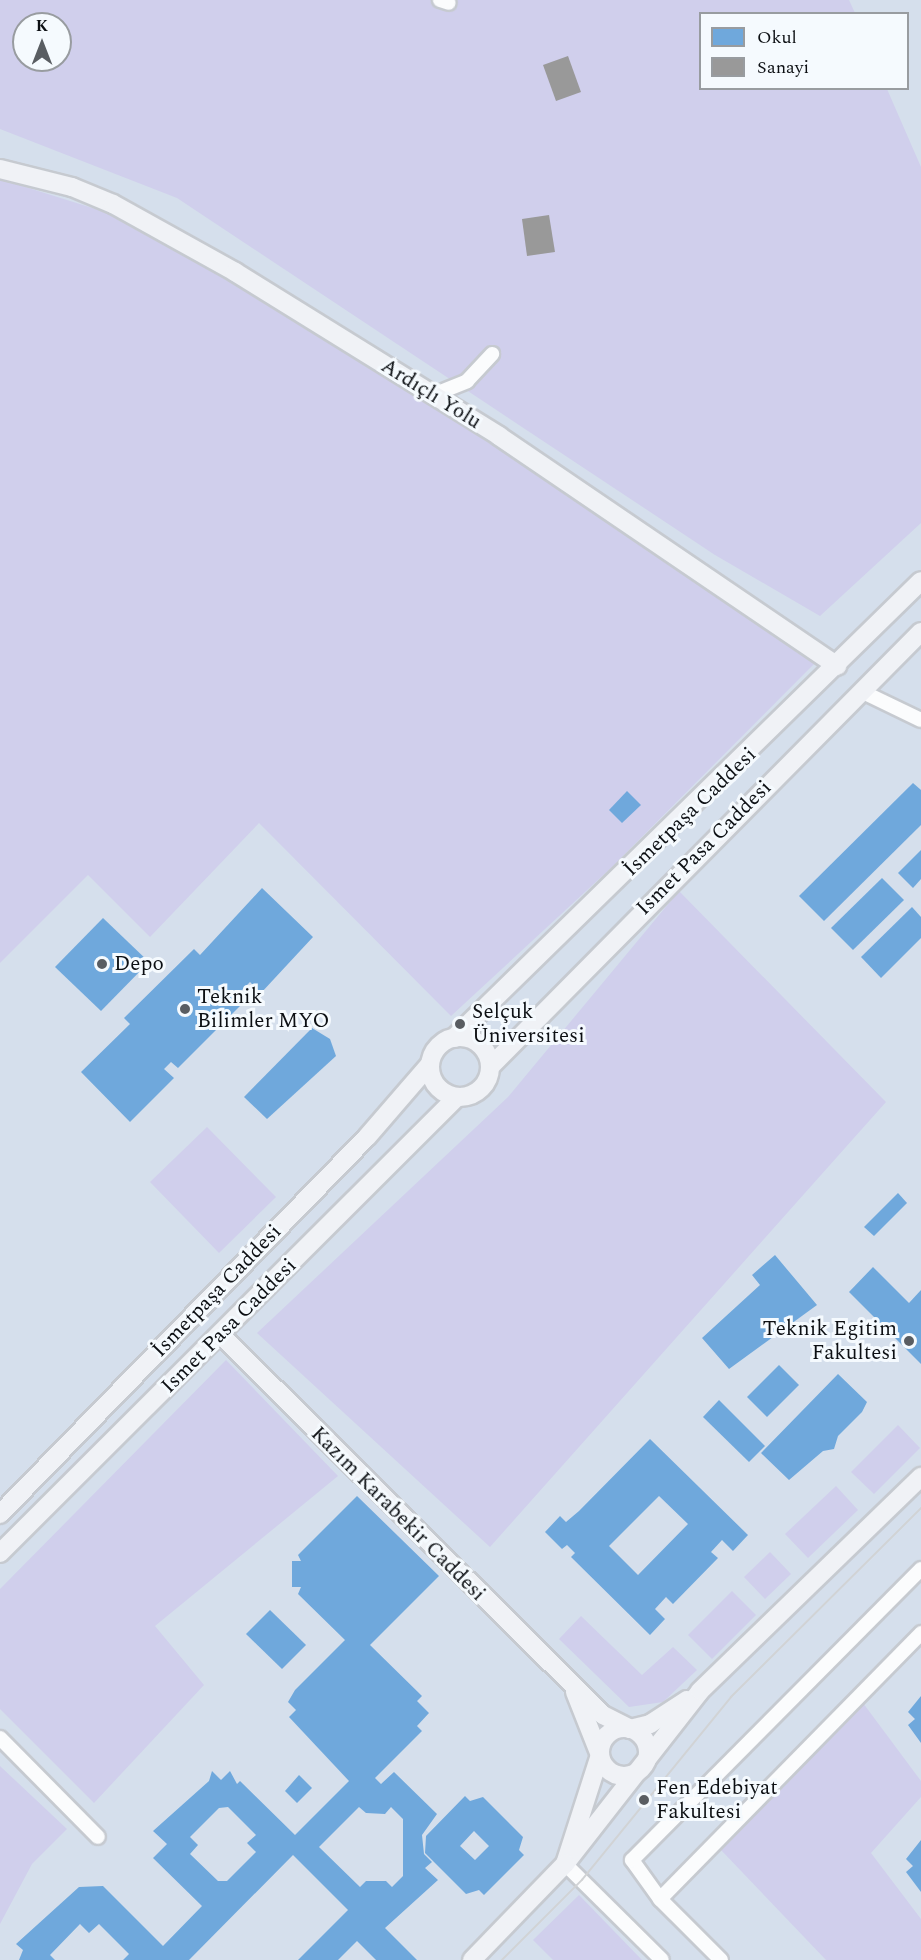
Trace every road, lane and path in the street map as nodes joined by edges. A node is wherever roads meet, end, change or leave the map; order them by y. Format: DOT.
graph roads {
  1 [pos="0,169"];
  2 [pos="492,354"];
  3 [pos="433,395"];
  4 [pos="921,581"];
  5 [pos="921,632"];
  6 [pos="837,666"];
  7 [pos="864,692"];
  8 [pos="921,720"];
  9 [pos="454,1038"];
  10 [pos="430,1064"];
  11 [pos="491,1066"];
  12 [pos="456,1098"];
  13 [pos="221,1335"];
  14 [pos="921,1477"];
  15 [pos="0,1514"];
  16 [pos="0,1553"];
  17 [pos="921,1569"];
  18 [pos="921,1633"];
  19 [pos="700,1691"];
  20 [pos="575,1692"];
  21 [pos="630,1729"];
  22 [pos="0,1738"];
  23 [pos="600,1755"];
  24 [pos="642,1768"];
  25 [pos="98,1837"];
  26 [pos="565,1864"];
  27 [pos="660,1899"];
  28 [pos="472,1960"];
  29 [pos="662,1960"];
  30 [pos="721,1960"];
  1 -- 3 [label="main road, Ardıçlı Yolu"];
  2 -- 3 [label="street"];
  3 -- 6 [label="main road, Ardıçlı Yolu"];
  4 -- 6 [label="main road, İsmetpaşa Caddesi"];
  5 -- 7 [label="main road, Ismet Pasa Caddesi"];
  6 -- 9 [label="main road, İsmetpaşa Caddesi"];
  7 -- 8 [label="street"];
  7 -- 11 [label="main road, Ismet Pasa Caddesi"];
  9 -- 10 [label="main road"];
  9 -- 11 [label="main road"];
  10 -- 12 [label="main road"];
  10 -- 15 [label="main road, İsmetpaşa Caddesi"];
  11 -- 12 [label="main road"];
  12 -- 13 [label="main road, Ismet Pasa Caddesi"];
  13 -- 16 [label="main road, Ismet Pasa Caddesi"];
  13 -- 20 [label="main road, Kazım Karabekir Caddesi"];
  14 -- 19 [label="main road"];
  17 -- 27 [label="street"];
  18 -- 27 [label="street"];
  19 -- 21 [label="main road"];
  19 -- 24 [label="main road"];
  20 -- 21 [label="main road"];
  20 -- 23 [label="main road"];
  21 -- 23 [label="main road"];
  21 -- 24 [label="main road"];
  22 -- 25 [label="street"];
  23 -- 24 [label="main road"];
  23 -- 26 [label="main road"];
  24 -- 26 [label="main road"];
  26 -- 28 [label="main road"];
  26 -- 29 [label="street"];
  27 -- 30 [label="street"];
}
